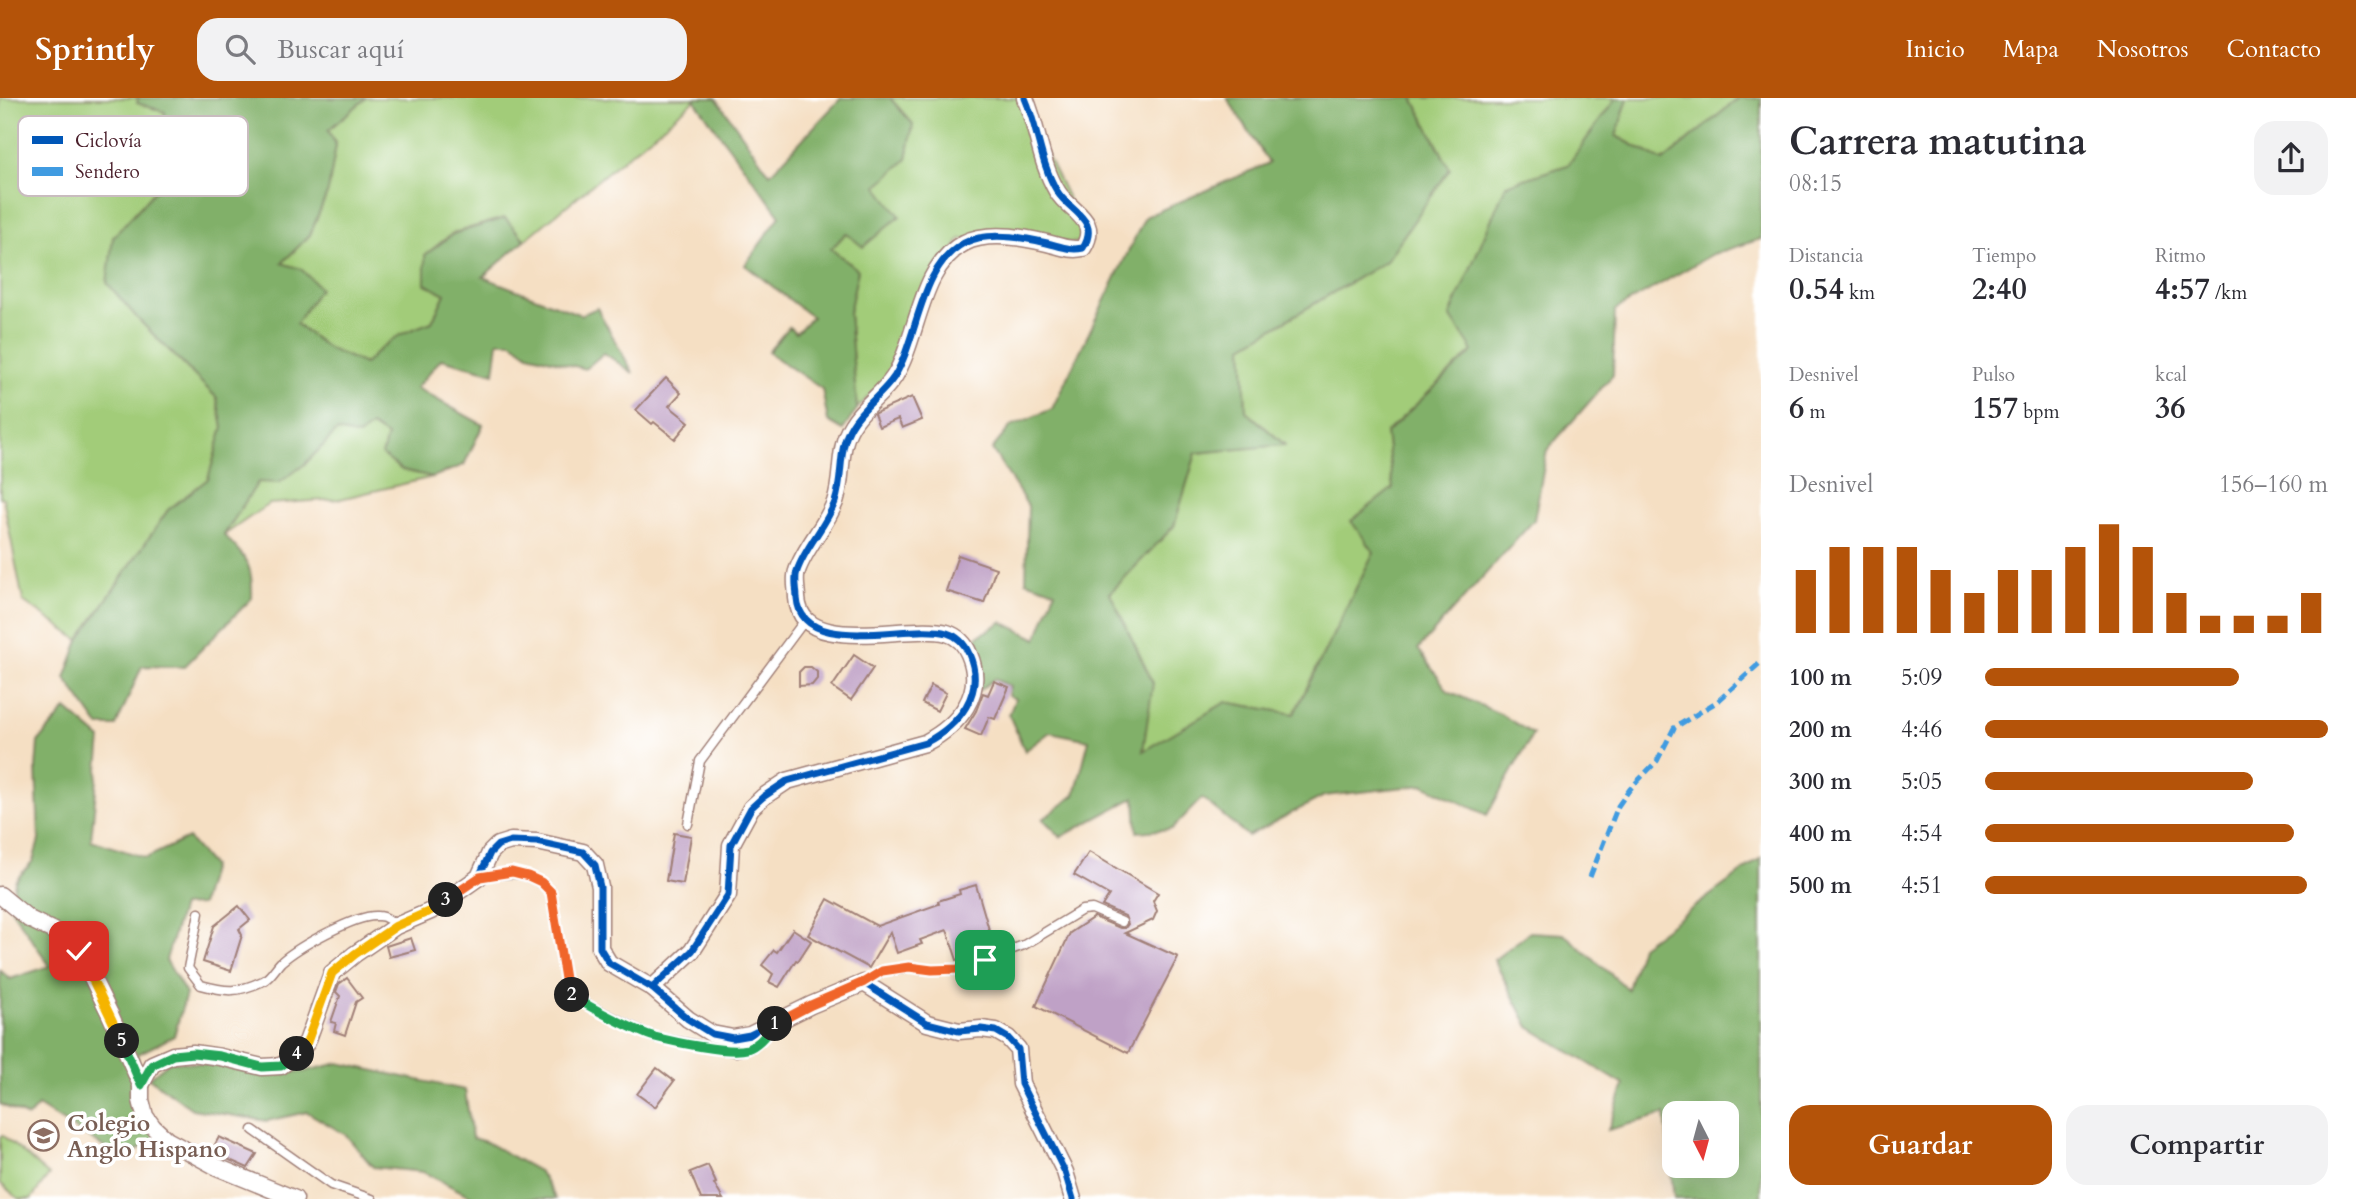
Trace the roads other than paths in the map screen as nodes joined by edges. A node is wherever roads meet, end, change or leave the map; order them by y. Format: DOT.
graph roads {
  1 [pos="1025,98"];
  2 [pos="805,620"];
  3 [pos="688,824"];
  4 [pos="480,877"];
  5 [pos="0,895"];
  6 [pos="200,913"];
  7 [pos="1122,922"];
  8 [pos="396,926"];
  9 [pos="864,982"];
  10 [pos="652,988"];
  11 [pos="775,1024"];
  12 [pos="147,1074"];
  13 [pos="253,1130"];
  14 [pos="295,1199"];
  15 [pos="372,1199"];
  16 [pos="1073,1199"];
  1 -- 2 [label="street"];
  2 -- 3 [label="lane"];
  2 -- 10 [label="street"];
  4 -- 8 [label="street"];
  4 -- 10 [label="street"];
  4 -- 11 [label="lane"];
  5 -- 12 [label="street"];
  6 -- 8 [label="lane"];
  7 -- 9 [label="lane"];
  8 -- 12 [label="street"];
  9 -- 11 [label="street"];
  9 -- 16 [label="street"];
  10 -- 11 [label="street"];
  12 -- 14 [label="street"];
  13 -- 15 [label="lane"];
}
